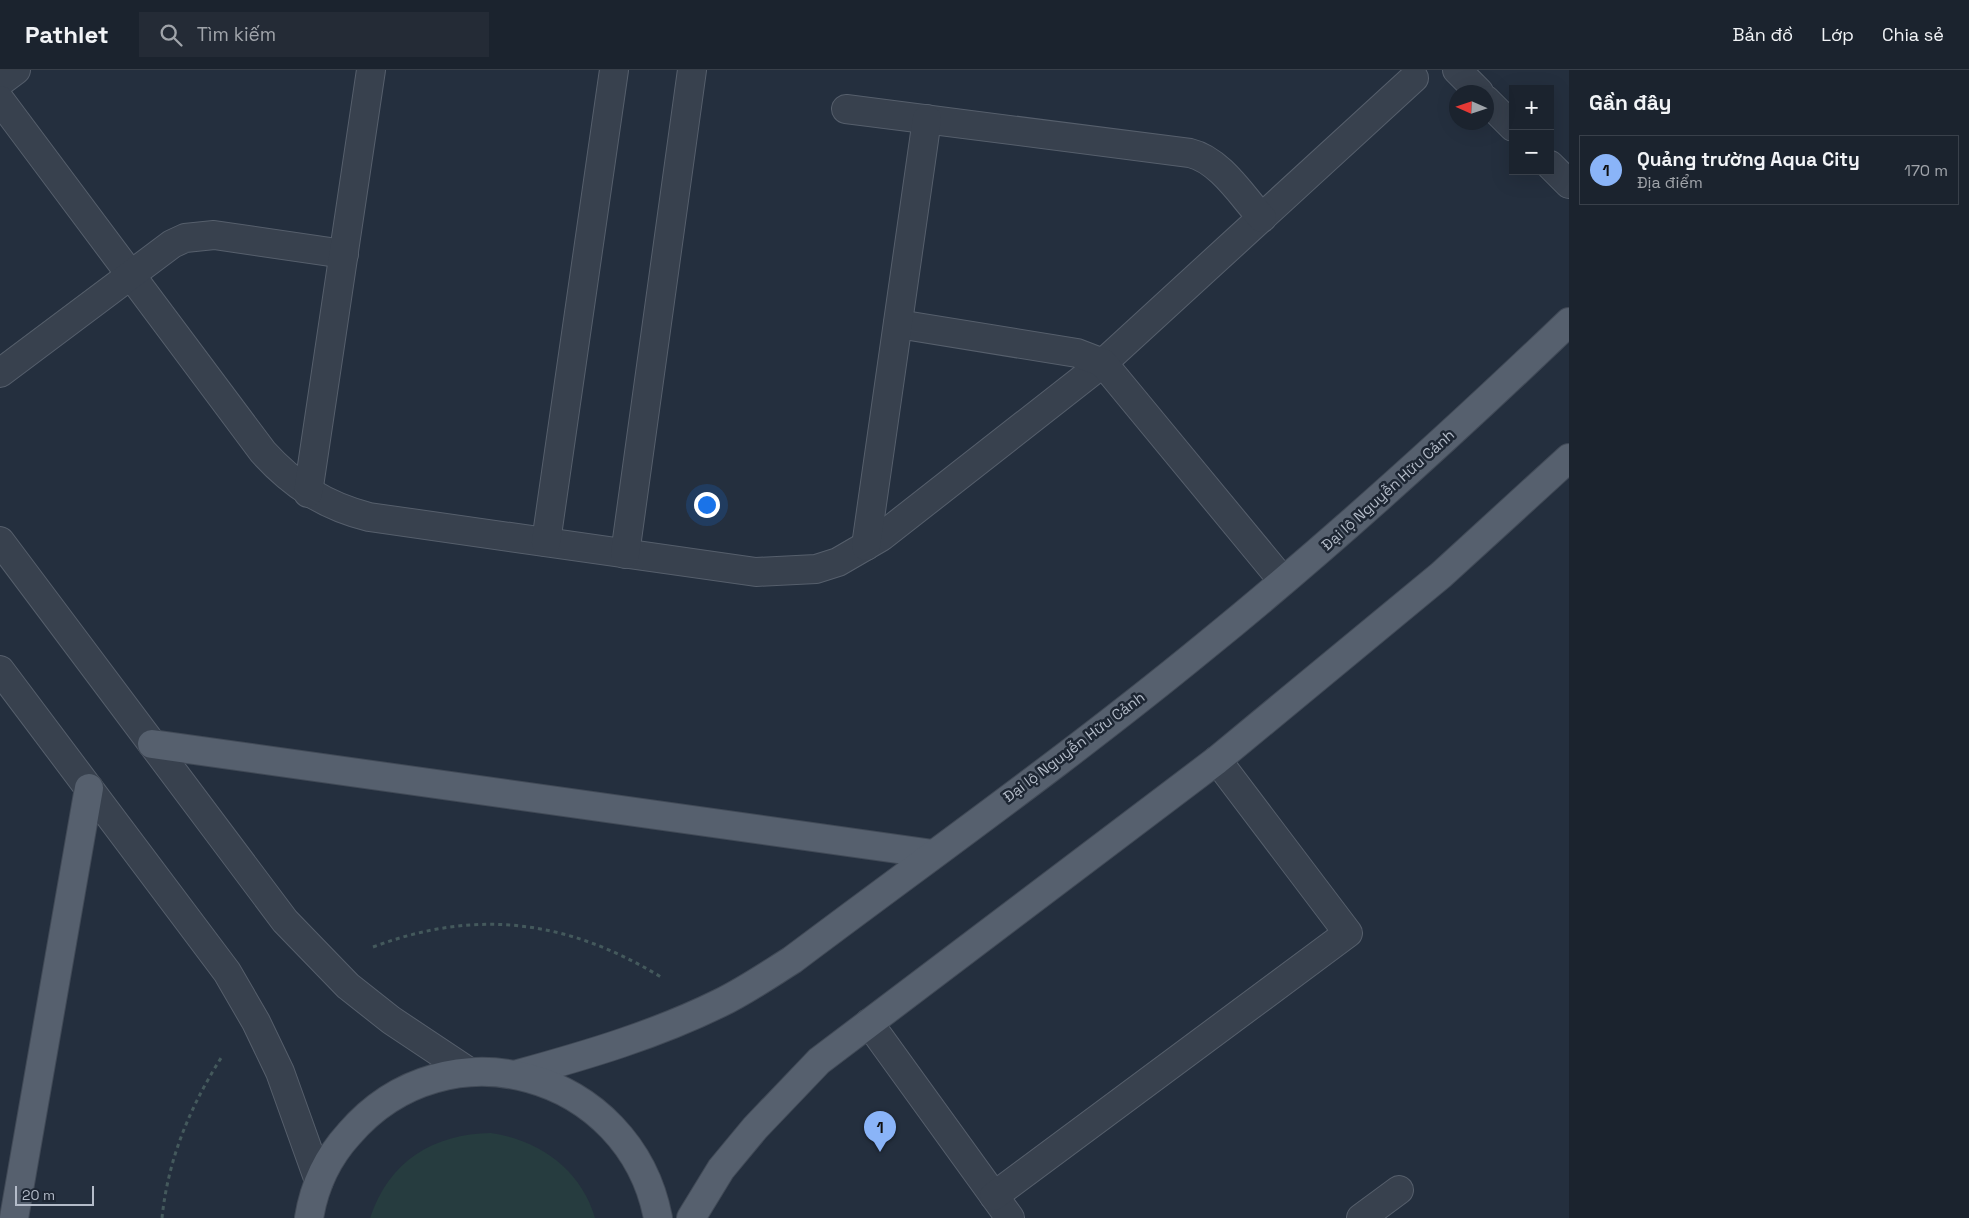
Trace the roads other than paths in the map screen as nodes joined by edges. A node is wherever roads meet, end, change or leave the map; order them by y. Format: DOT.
graph roads {
  1 [pos="16,70"];
  2 [pos="371,70"];
  3 [pos="614,70"];
  4 [pos="692,70"];
  5 [pos="1457,70"];
  6 [pos="1414,78"];
  7 [pos="0,82"];
  8 [pos="1472,85"];
  9 [pos="0,100"];
  10 [pos="1494,108"];
  11 [pos="846,109"];
  12 [pos="927,119"];
  13 [pos="1509,123"];
  14 [pos="1554,169"];
  15 [pos="1569,184"];
  16 [pos="1262,218"];
  17 [pos="344,254"];
  18 [pos="130,275"];
  19 [pos="1569,322"];
  20 [pos="898,324"];
  21 [pos="1103,363"];
  22 [pos="0,373"];
  23 [pos="1569,458"];
  24 [pos="308,493"];
  25 [pos="0,540"];
  26 [pos="546,542"];
  27 [pos="866,546"];
  28 [pos="625,554"];
  29 [pos="1283,582"];
  30 [pos="0,670"];
  31 [pos="152,744"];
  32 [pos="1217,760"];
  33 [pos="90,788"];
  34 [pos="933,854"];
  35 [pos="869,1023"];
  36 [pos="469,1072"];
  37 [pos="518,1074"];
  38 [pos="319,1181"];
  39 [pos="1399,1190"];
  40 [pos="994,1196"];
  41 [pos="14,1218"];
  42 [pos="309,1218"];
  43 [pos="658,1218"];
  44 [pos="691,1218"];
  45 [pos="1010,1218"];
  46 [pos="1361,1218"];
  1 -- 7 [label="street"];
  2 -- 17 [label="street"];
  3 -- 26 [label="street"];
  4 -- 28 [label="street"];
  5 -- 8 [label="street"];
  6 -- 16 [label="street"];
  9 -- 18 [label="street"];
  10 -- 13 [label="street"];
  11 -- 12 [label="street"];
  12 -- 16 [label="street"];
  12 -- 20 [label="street"];
  14 -- 15 [label="street"];
  16 -- 21 [label="street"];
  17 -- 18 [label="street"];
  17 -- 24 [label="street"];
  18 -- 22 [label="street"];
  18 -- 24 [label="street"];
  19 -- 29 [label="main road, Đại lộ Nguyễn Hữu Cảnh"];
  20 -- 21 [label="street"];
  20 -- 27 [label="street"];
  21 -- 27 [label="street"];
  21 -- 29 [label="street"];
  23 -- 32 [label="main road"];
  24 -- 26 [label="street"];
  25 -- 31 [label="street"];
  26 -- 28 [label="street"];
  27 -- 28 [label="street"];
  29 -- 34 [label="main road, Đại lộ Nguyễn Hữu Cảnh"];
  30 -- 33 [label="street"];
  31 -- 34 [label="main road"];
  31 -- 36 [label="street"];
  32 -- 35 [label="main road"];
  32 -- 40 [label="street"];
  33 -- 38 [label="street"];
  33 -- 41 [label="main road"];
  34 -- 37 [label="main road, Đại lộ Nguyễn Hữu Cảnh"];
  35 -- 40 [label="street"];
  35 -- 44 [label="main road"];
  36 -- 37 [label="main road"];
  36 -- 38 [label="main road"];
  37 -- 43 [label="main road"];
  38 -- 42 [label="main road"];
  39 -- 46 [label="street"];
  40 -- 45 [label="street"];
}
